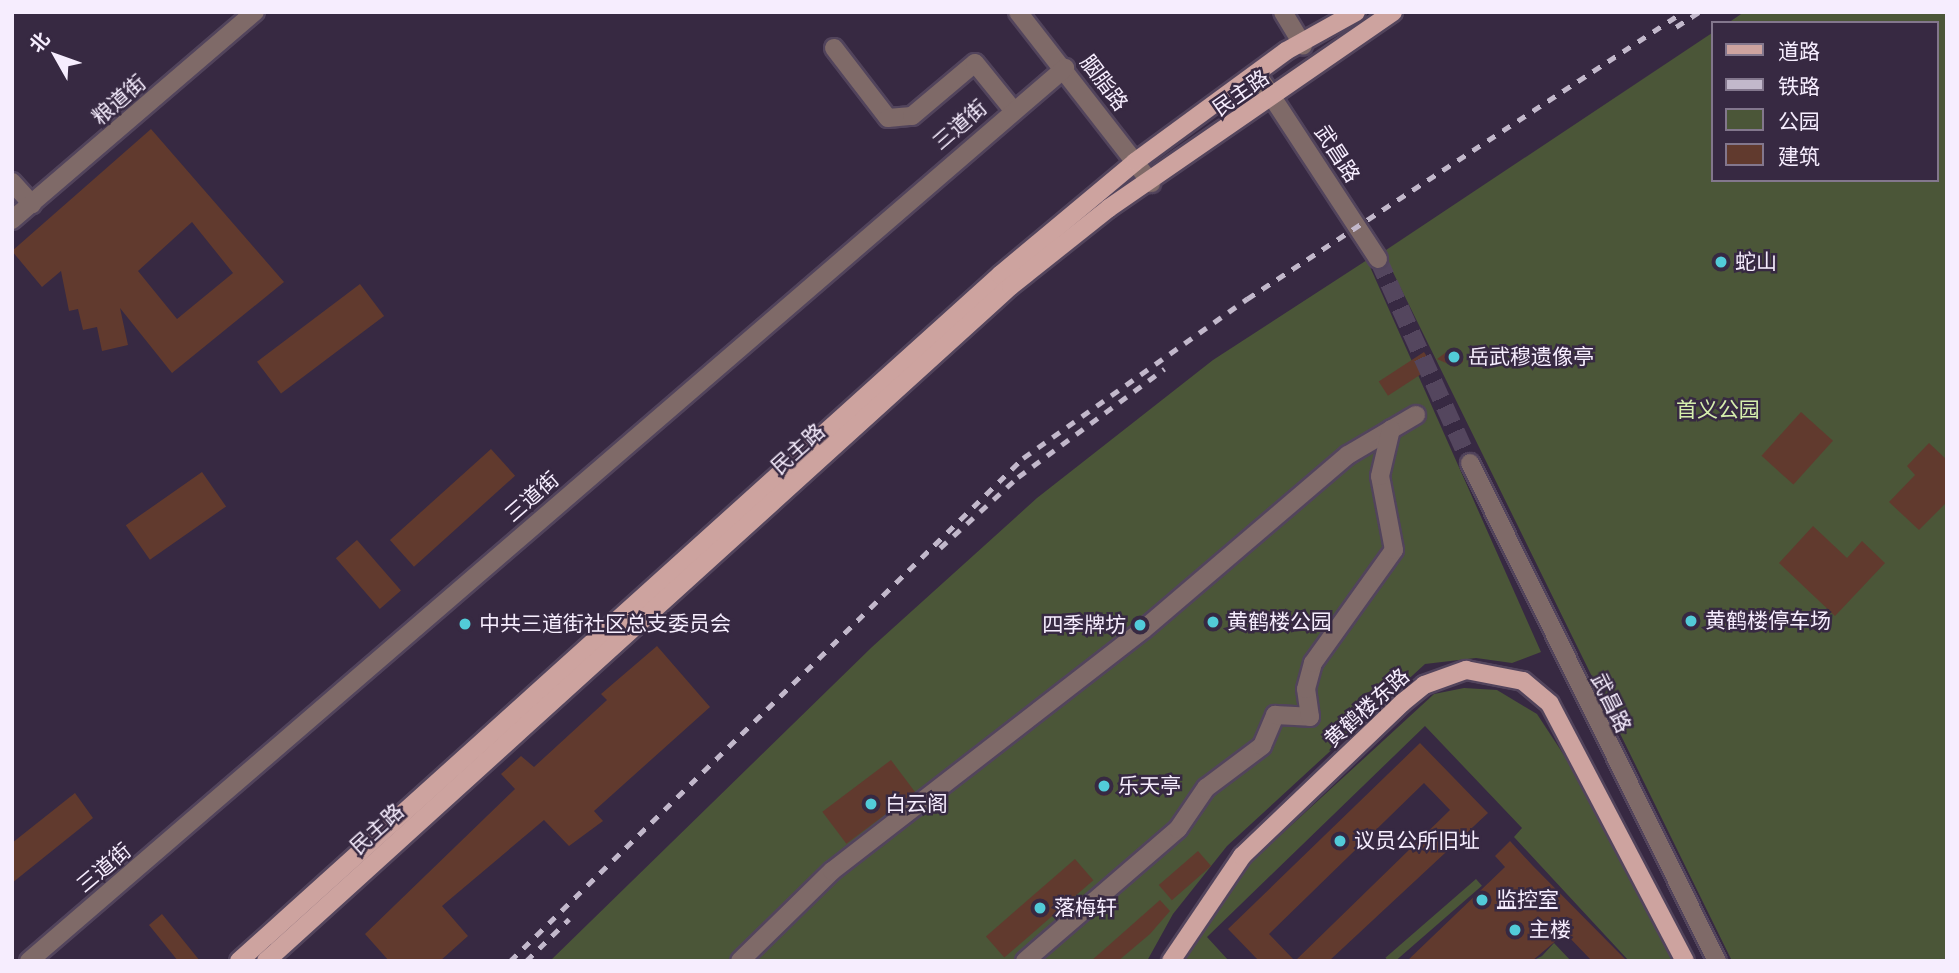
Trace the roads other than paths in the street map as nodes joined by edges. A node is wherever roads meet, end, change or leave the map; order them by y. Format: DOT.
graph roads {
  1 [pos="255,12"];
  2 [pos="1018,12"];
  3 [pos="1283,12"];
  4 [pos="1356,12"];
  5 [pos="1393,12"];
  6 [pos="1303,45"];
  7 [pos="834,48"];
  8 [pos="1065,68"];
  9 [pos="1257,74"];
  10 [pos="1273,98"];
  11 [pos="1013,110"];
  12 [pos="1135,162"];
  13 [pos="12,182"];
  14 [pos="1151,183"];
  15 [pos="32,204"];
  16 [pos="12,220"];
  17 [pos="1378,259"];
  18 [pos="1416,415"];
  19 [pos="1391,429"];
  20 [pos="1470,463"];
  21 [pos="29,961"];
  22 [pos="239,961"];
  23 [pos="266,961"];
  24 [pos="740,961"];
  25 [pos="1025,961"];
  26 [pos="1171,961"];
  27 [pos="1685,961"];
  28 [pos="1717,961"];
  1 -- 15 [label="street, 粮道街"];
  2 -- 8 [label="street, 胭脂路"];
  3 -- 6 [label="street"];
  4 -- 6 [label="main road, 民主路"];
  5 -- 10 [label="main road, 民主路"];
  6 -- 9 [label="main road, 民主路"];
  7 -- 11 [label="street"];
  8 -- 11 [label="street, 三道街"];
  8 -- 12 [label="street, 胭脂路"];
  9 -- 10 [label="street, 武昌路"];
  9 -- 12 [label="main road, 民主路"];
  10 -- 14 [label="main road, 民主路"];
  10 -- 17 [label="street, 武昌路"];
  11 -- 21 [label="street, 三道街"];
  12 -- 14 [label="street, 胭脂路"];
  12 -- 22 [label="main road, 民主路"];
  13 -- 15 [label="street"];
  14 -- 23 [label="main road, 民主路"];
  15 -- 16 [label="street, 粮道街"];
  18 -- 19 [label="street"];
  19 -- 24 [label="street"];
  19 -- 25 [label="street"];
  20 -- 28 [label="street, 武昌路"];
  26 -- 27 [label="main road, 黄鹤楼东路"];
}
